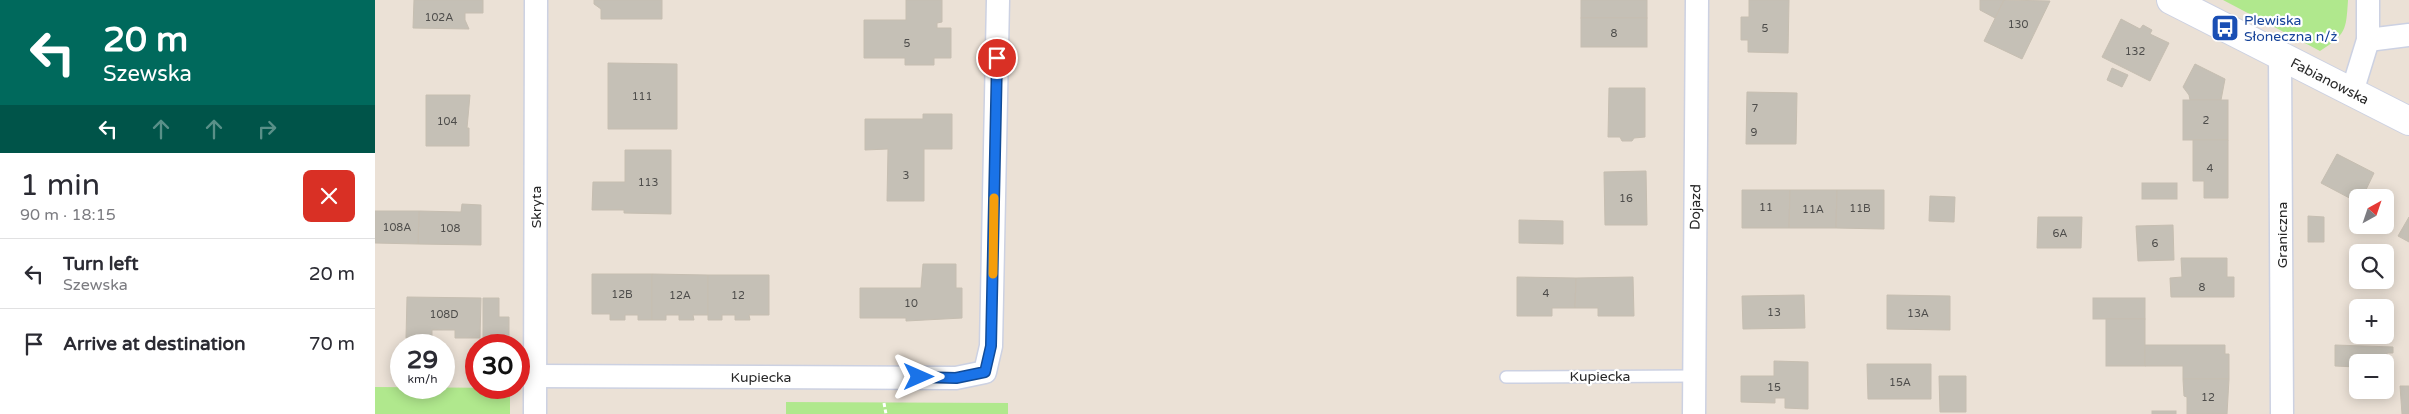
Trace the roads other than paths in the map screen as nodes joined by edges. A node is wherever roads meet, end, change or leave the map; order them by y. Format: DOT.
graph roads {
  1 [pos="537,0"];
  2 [pos="998,0"];
  3 [pos="1697,0"];
  4 [pos="2171,0"];
  5 [pos="2369,0"];
  6 [pos="2409,35"];
  7 [pos="2368,40"];
  8 [pos="2280,55"];
  9 [pos="2351,92"];
  10 [pos="2409,121"];
  11 [pos="535,376"];
  12 [pos="1694,376"];
  13 [pos="1506,377"];
  14 [pos="535,414"];
  15 [pos="1694,414"];
  16 [pos="2282,414"];
  1 -- 11 [label="street, Skryta"];
  2 -- 11 [label="street, Kupiecka"];
  3 -- 12 [label="street, Dojazd"];
  4 -- 8 [label="street, Fabianowska"];
  5 -- 7 [label="street"];
  6 -- 7 [label="street"];
  7 -- 9 [label="street"];
  8 -- 9 [label="street, Fabianowska"];
  8 -- 16 [label="street, Graniczna"];
  9 -- 10 [label="street, Fabianowska"];
  11 -- 14 [label="street, Skryta"];
  12 -- 13 [label="lane, Kupiecka"];
  12 -- 15 [label="street, Dojazd"];
}
